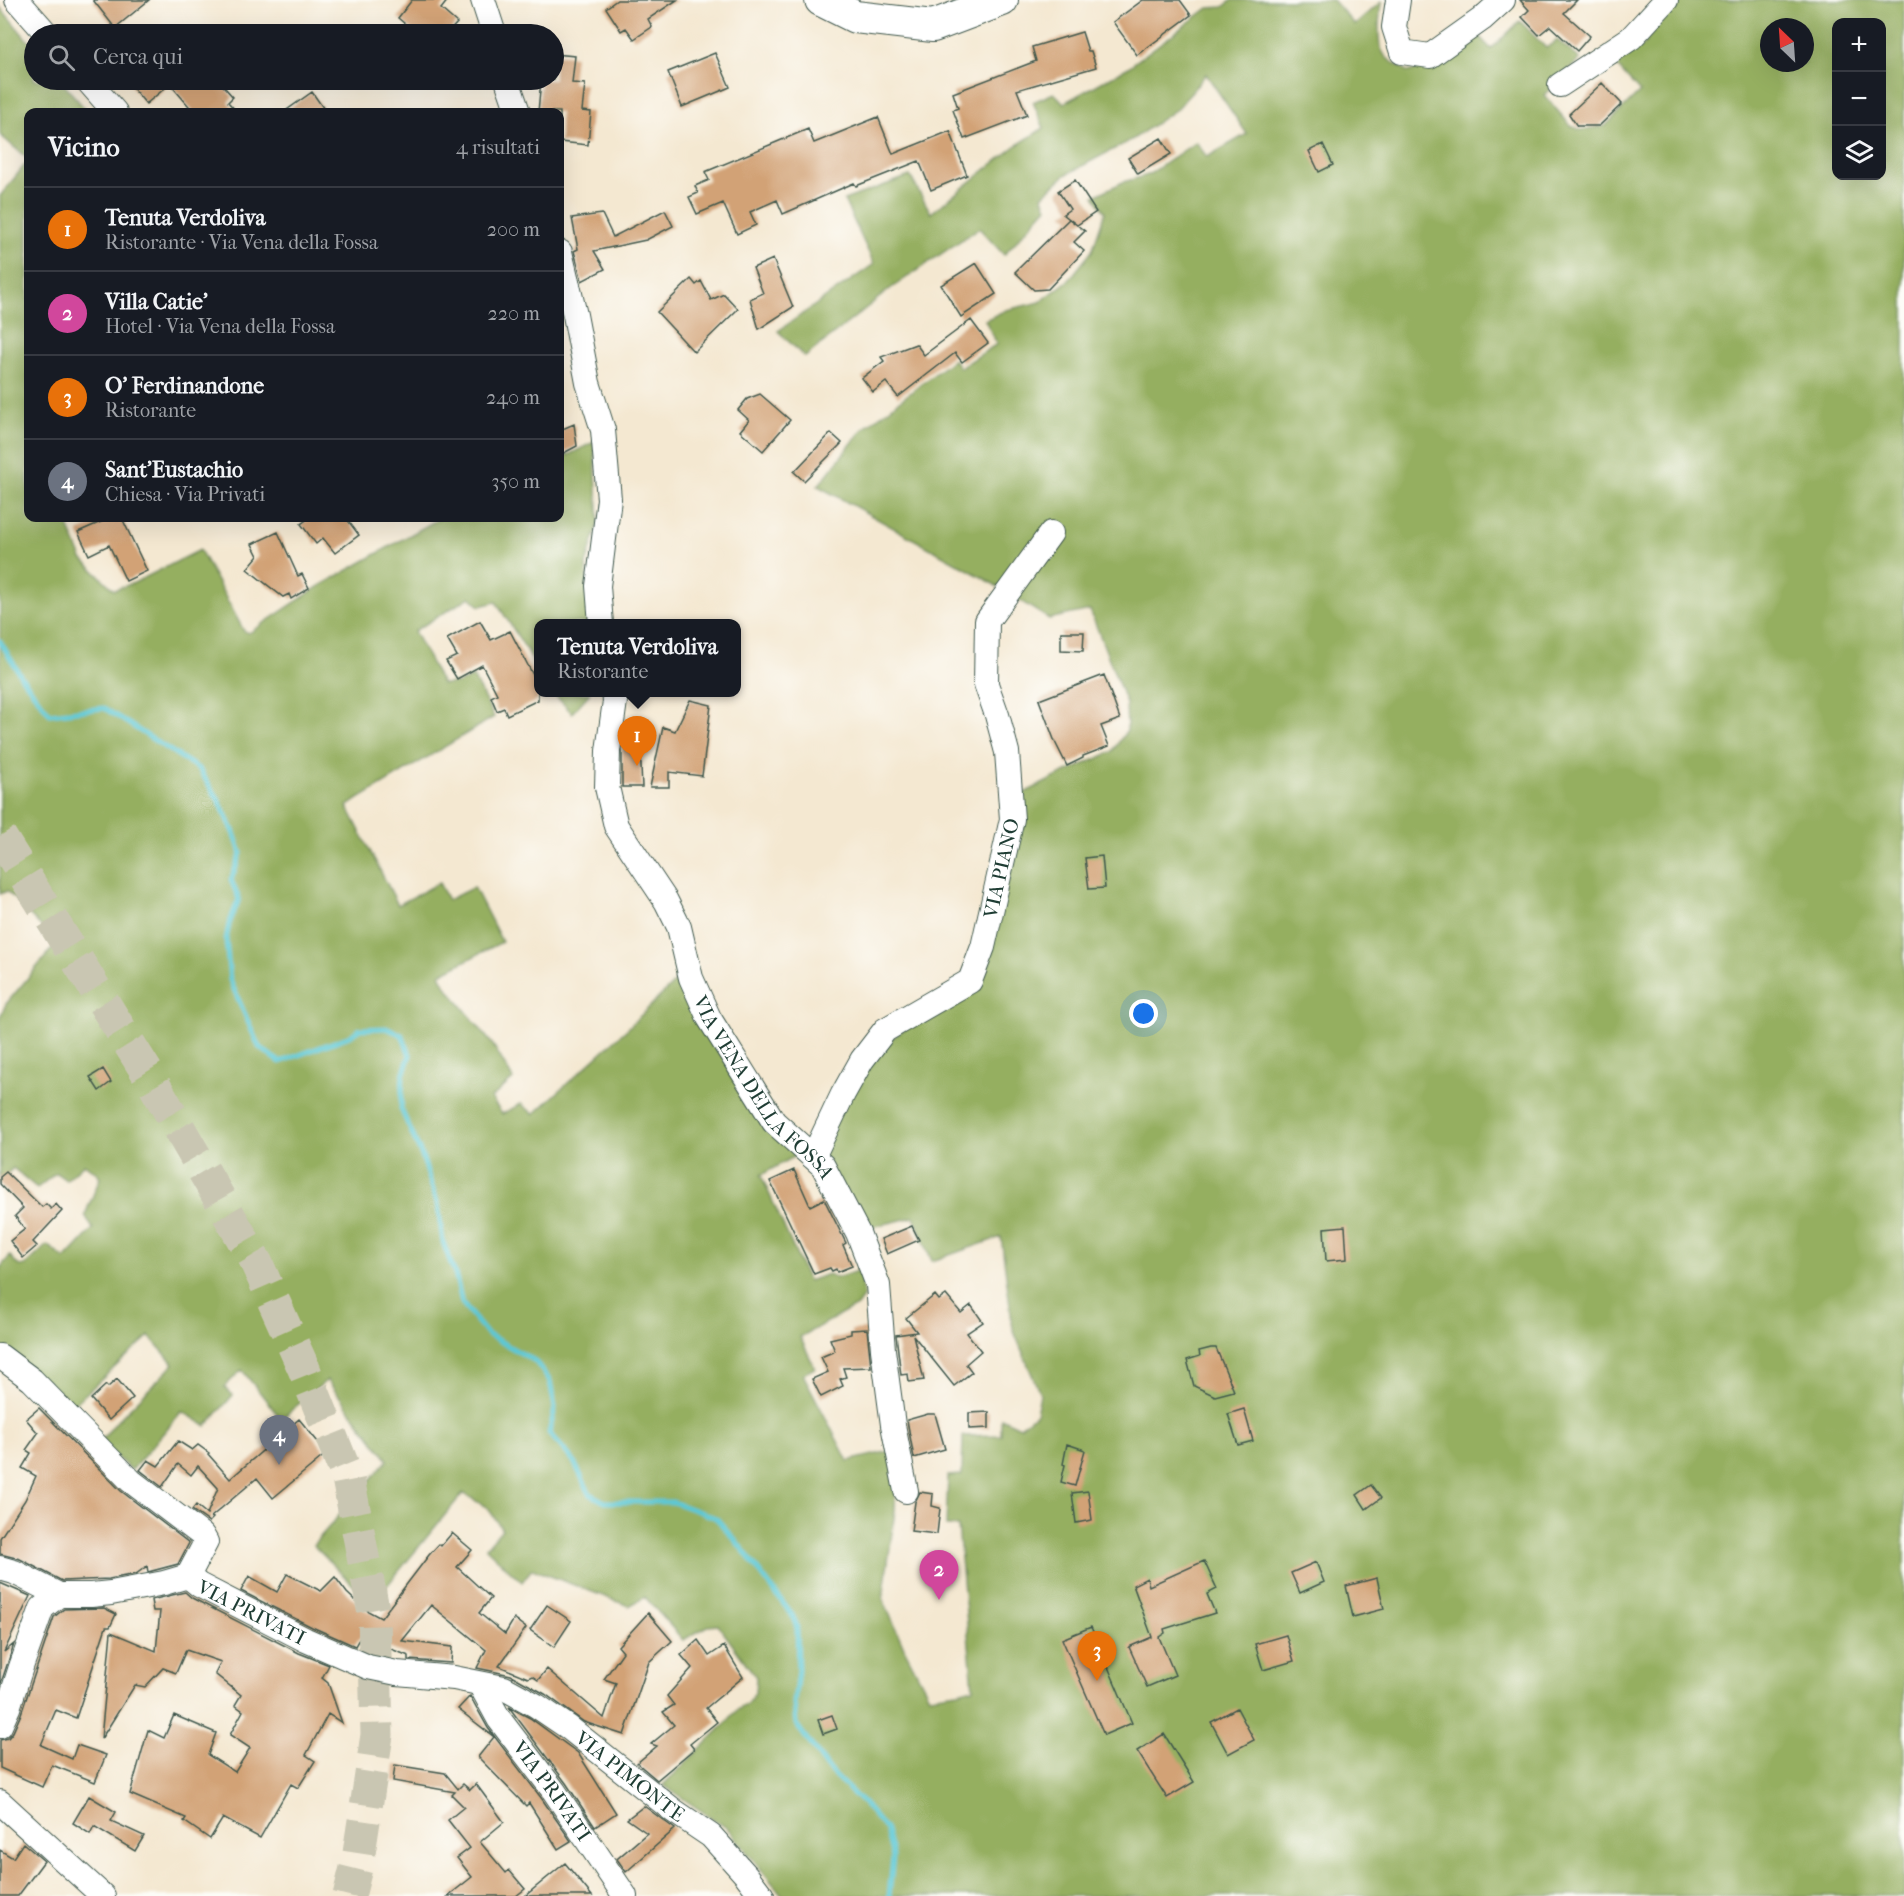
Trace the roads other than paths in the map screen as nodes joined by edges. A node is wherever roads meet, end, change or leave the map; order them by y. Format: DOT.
graph roads {
  1 [pos="17,0"];
  2 [pos="483,0"];
  3 [pos="821,0"];
  4 [pos="1002,0"];
  5 [pos="1398,0"];
  6 [pos="1503,0"];
  7 [pos="1666,0"];
  8 [pos="38,24"];
  9 [pos="491,24"];
  10 [pos="1560,85"];
  11 [pos="96,90"];
  12 [pos="510,90"];
  13 [pos="112,108"];
  14 [pos="517,108"];
  15 [pos="564,269"];
  16 [pos="1052,533"];
  17 [pos="601,619"];
  18 [pos="614,697"];
  19 [pos="813,1157"];
  20 [pos="0,1356"];
  21 [pos="906,1491"];
  22 [pos="0,1568"];
  23 [pos="188,1576"];
  24 [pos="59,1595"];
  25 [pos="480,1684"];
  26 [pos="0,1726"];
  27 [pos="0,1802"];
  28 [pos="103,1896"];
  29 [pos="625,1896"];
  30 [pos="762,1896"];
  1 -- 8 [label="street"];
  2 -- 9 [label="street"];
  3 -- 4 [label="main road"];
  5 -- 6 [label="street"];
  7 -- 10 [label="street"];
  11 -- 13 [label="street"];
  12 -- 14 [label="street"];
  15 -- 17 [label="street"];
  16 -- 19 [label="street, VIA PIANO"];
  18 -- 19 [label="street, VIA VENA DELLA FOSSA"];
  19 -- 21 [label="street, VIA VENA DELLA FOSSA"];
  20 -- 23 [label="street"];
  22 -- 24 [label="street"];
  23 -- 24 [label="street, VIA PRIVATI"];
  23 -- 25 [label="street, VIA PRIVATI"];
  24 -- 26 [label="street"];
  25 -- 29 [label="street, VIA PRIVATI"];
  25 -- 30 [label="street, VIA PIMONTE"];
  27 -- 28 [label="street"];
}
